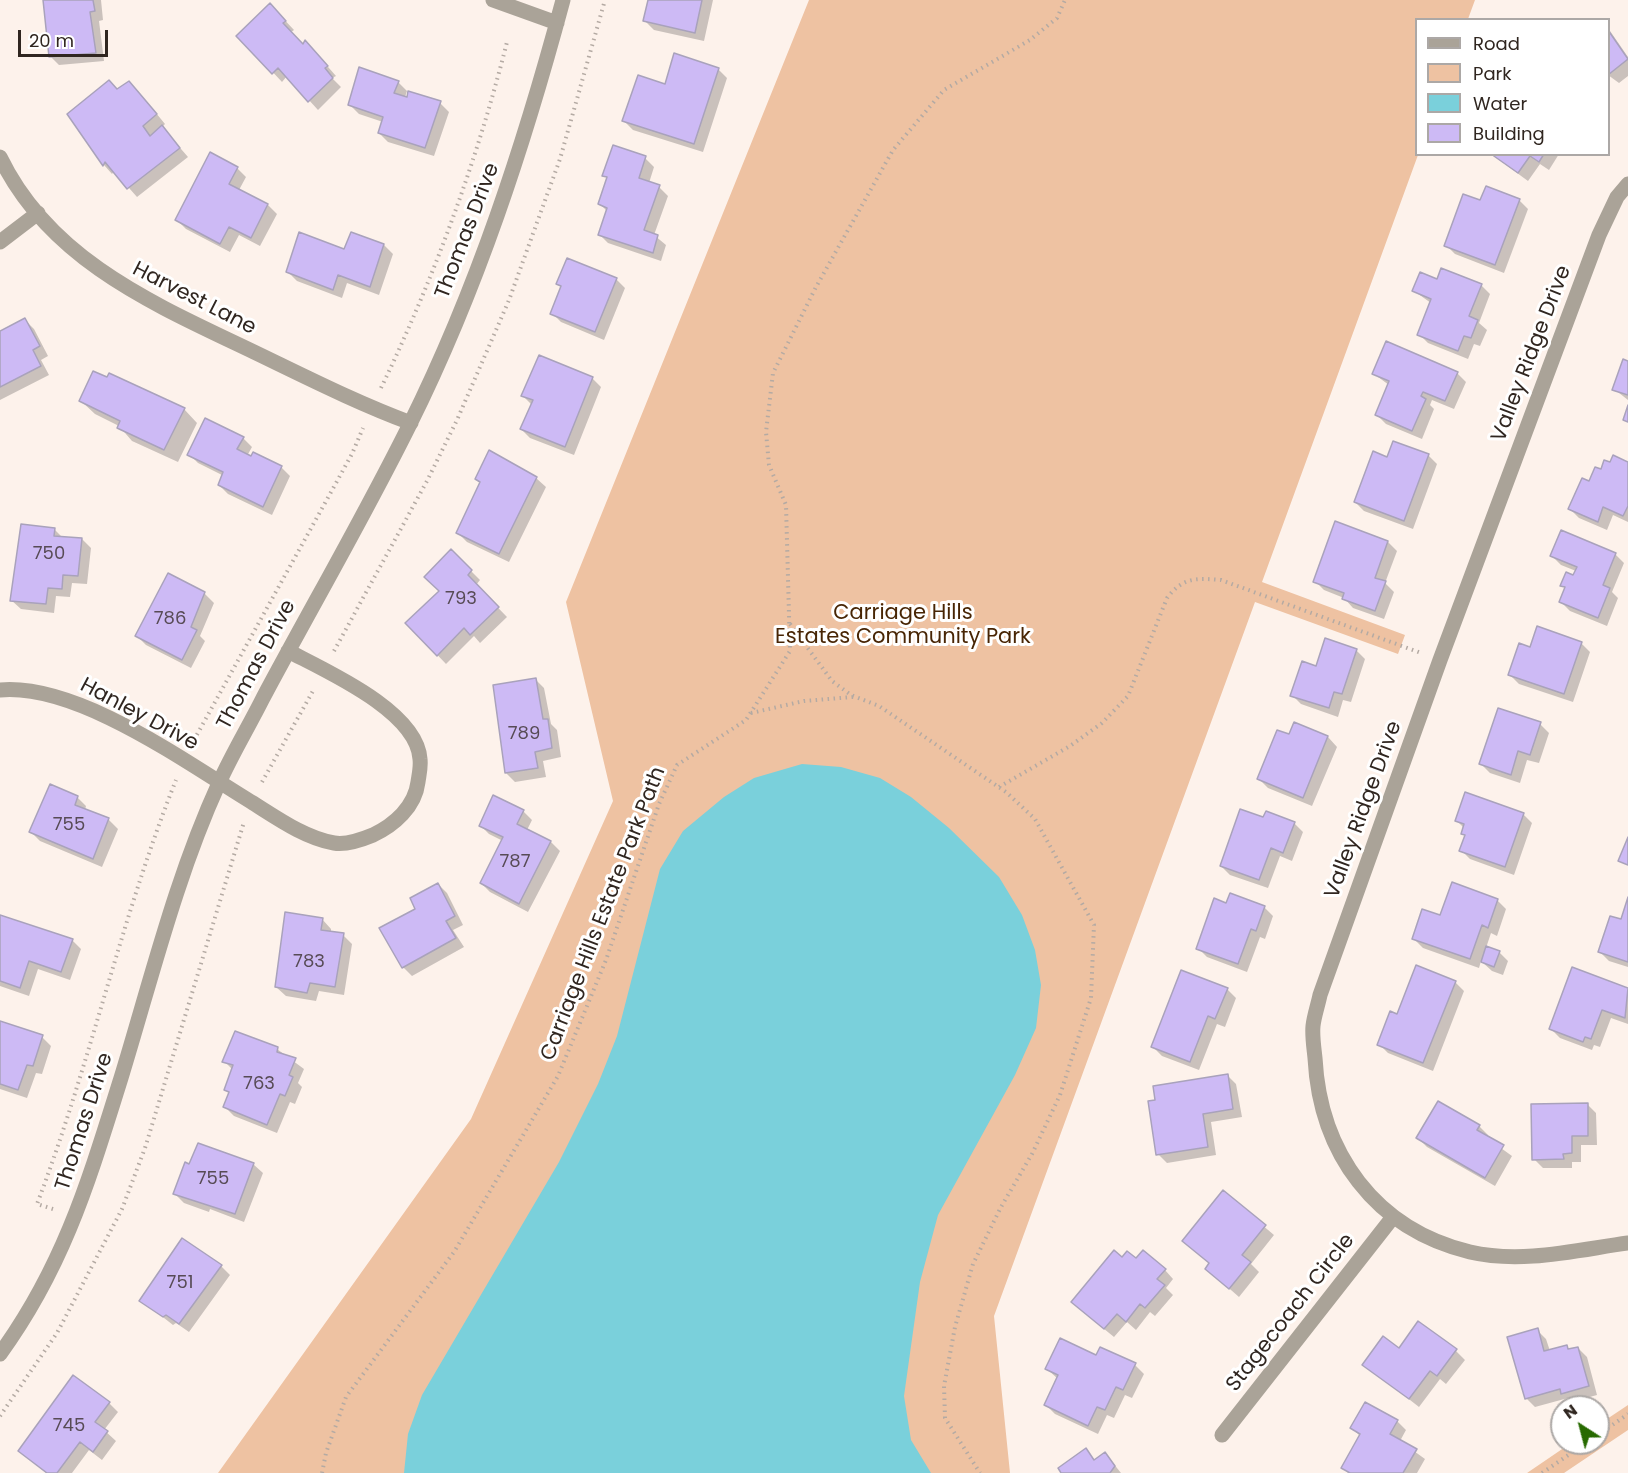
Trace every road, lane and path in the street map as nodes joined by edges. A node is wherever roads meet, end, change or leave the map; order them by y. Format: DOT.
graph roads {
  1 [pos="493,0"];
  2 [pos="563,0"];
  3 [pos="605,0"];
  4 [pos="1065,0"];
  5 [pos="557,23"];
  6 [pos="507,42"];
  7 [pos="0,157"];
  8 [pos="1628,184"];
  9 [pos="38,213"];
  10 [pos="0,242"];
  11 [pos="372,408"];
  12 [pos="411,423"];
  13 [pos="357,442"];
  14 [pos="790,624"];
  15 [pos="288,651"];
  16 [pos="1440,660"];
  17 [pos="324,670"];
  18 [pos="0,690"];
  19 [pos="856,697"];
  20 [pos="752,713"];
  21 [pos="219,783"];
  22 [pos="999,787"];
  23 [pos="251,802"];
  24 [pos="1393,1217"];
  25 [pos="1628,1243"];
  26 [pos="0,1354"];
  27 [pos="1628,1414"];
  28 [pos="0,1416"];
  29 [pos="1610,1427"];
  30 [pos="1222,1435"];
  31 [pos="1568,1455"];
  32 [pos="322,1473"];
  33 [pos="980,1473"];
  34 [pos="1542,1473"];
  1 -- 5 [label="street"];
  2 -- 5 [label="street, Thomas Drive"];
  3 -- 17 [label="path"];
  4 -- 14 [label="path"];
  5 -- 12 [label="street, Thomas Drive"];
  6 -- 11 [label="path"];
  7 -- 9 [label="street, Harvest Lane"];
  8 -- 16 [label="street, Valley Ridge Drive"];
  9 -- 10 [label="street"];
  9 -- 11 [label="street, Harvest Lane"];
  11 -- 12 [label="street, Harvest Lane"];
  11 -- 13 [label="path"];
  12 -- 15 [label="street, Thomas Drive"];
  14 -- 19 [label="path"];
  14 -- 20 [label="path"];
  15 -- 17 [label="street"];
  15 -- 21 [label="street, Thomas Drive"];
  16 -- 22 [label="path"];
  16 -- 24 [label="street, Valley Ridge Drive"];
  17 -- 23 [label="path"];
  17 -- 23 [label="street"];
  18 -- 21 [label="street, Hanley Drive"];
  19 -- 20 [label="path"];
  19 -- 22 [label="path"];
  20 -- 32 [label="path, Carriage Hills Estate Park Path"];
  21 -- 23 [label="street, Hanley Drive"];
  21 -- 26 [label="street, Thomas Drive"];
  22 -- 33 [label="path"];
  23 -- 28 [label="path"];
  24 -- 25 [label="street, Valley Ridge Drive"];
  24 -- 30 [label="street, Stagecoach Circle"];
  27 -- 29 [label="path"];
  31 -- 34 [label="path"];
}
